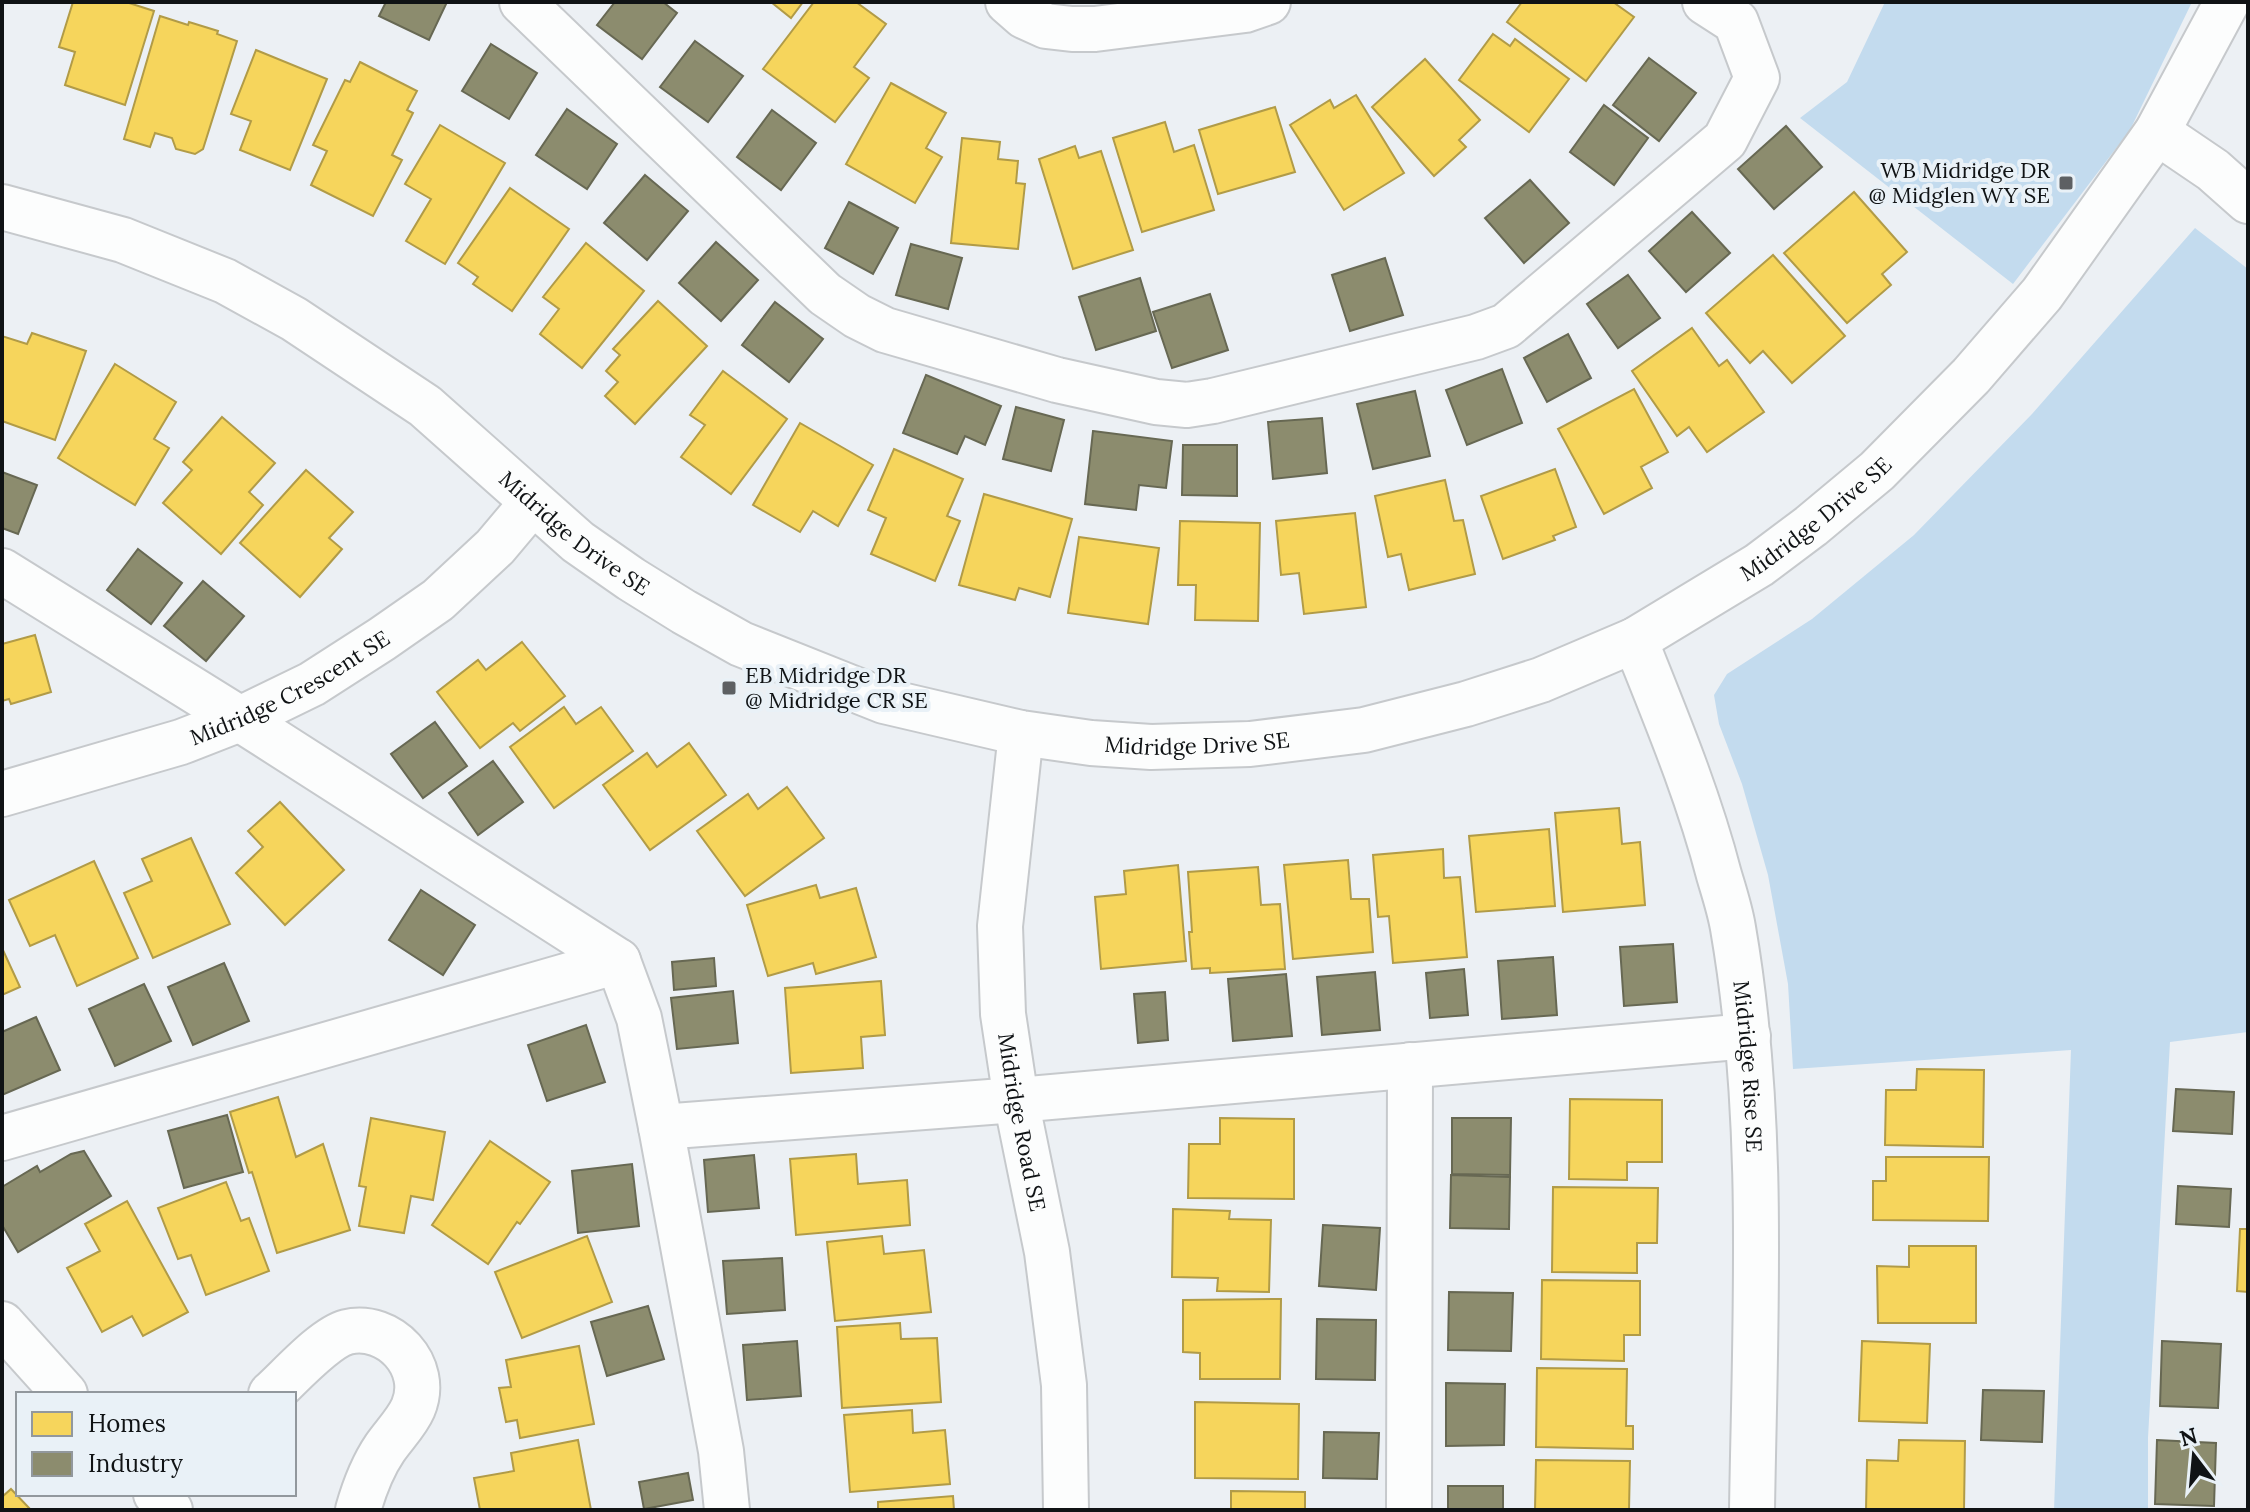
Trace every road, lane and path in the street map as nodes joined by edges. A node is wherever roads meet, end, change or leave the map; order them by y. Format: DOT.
graph roads {
  1 [pos="522,2"];
  2 [pos="1008,2"];
  3 [pos="1268,2"];
  4 [pos="1705,2"];
  5 [pos="2227,2"];
  6 [pos="2157,132"];
  7 [pos="2248,201"];
  8 [pos="2,207"];
  9 [pos="532,503"];
  10 [pos="2,571"];
  11 [pos="1635,640"];
  12 [pos="240,719"];
  13 [pos="1021,733"];
  14 [pos="2,794"];
  15 [pos="618,961"];
  16 [pos="1748,1036"];
  17 [pos="1410,1065"];
  18 [pos="1016,1100"];
  19 [pos="661,1127"];
  20 [pos="2,1138"];
  21 [pos="2,1324"];
  22 [pos="63,1392"];
  23 [pos="273,1392"];
  24 [pos="358,1510"];
  25 [pos="727,1510"];
  26 [pos="1066,1510"];
  27 [pos="1409,1510"];
  28 [pos="1752,1510"];
  1 -- 4 [label="street"];
  2 -- 3 [label="street"];
  5 -- 6 [label="street, Midridge Drive SE"];
  6 -- 7 [label="street"];
  6 -- 11 [label="street, Midridge Drive SE"];
  8 -- 9 [label="street, Midridge Drive SE"];
  9 -- 12 [label="street, Midridge Crescent SE"];
  9 -- 13 [label="street, Midridge Drive SE"];
  10 -- 12 [label="street"];
  11 -- 13 [label="street, Midridge Drive SE"];
  11 -- 16 [label="street, Midridge Rise SE"];
  12 -- 14 [label="street, Midridge Crescent SE"];
  12 -- 15 [label="street"];
  13 -- 18 [label="street, Midridge Road SE"];
  15 -- 19 [label="street"];
  15 -- 20 [label="street"];
  16 -- 17 [label="street"];
  16 -- 28 [label="street, Midridge Rise SE"];
  17 -- 18 [label="street"];
  17 -- 27 [label="street"];
  18 -- 19 [label="street"];
  18 -- 26 [label="street, Midridge Road SE"];
  19 -- 25 [label="street"];
  21 -- 22 [label="street"];
  23 -- 24 [label="street"];
}
